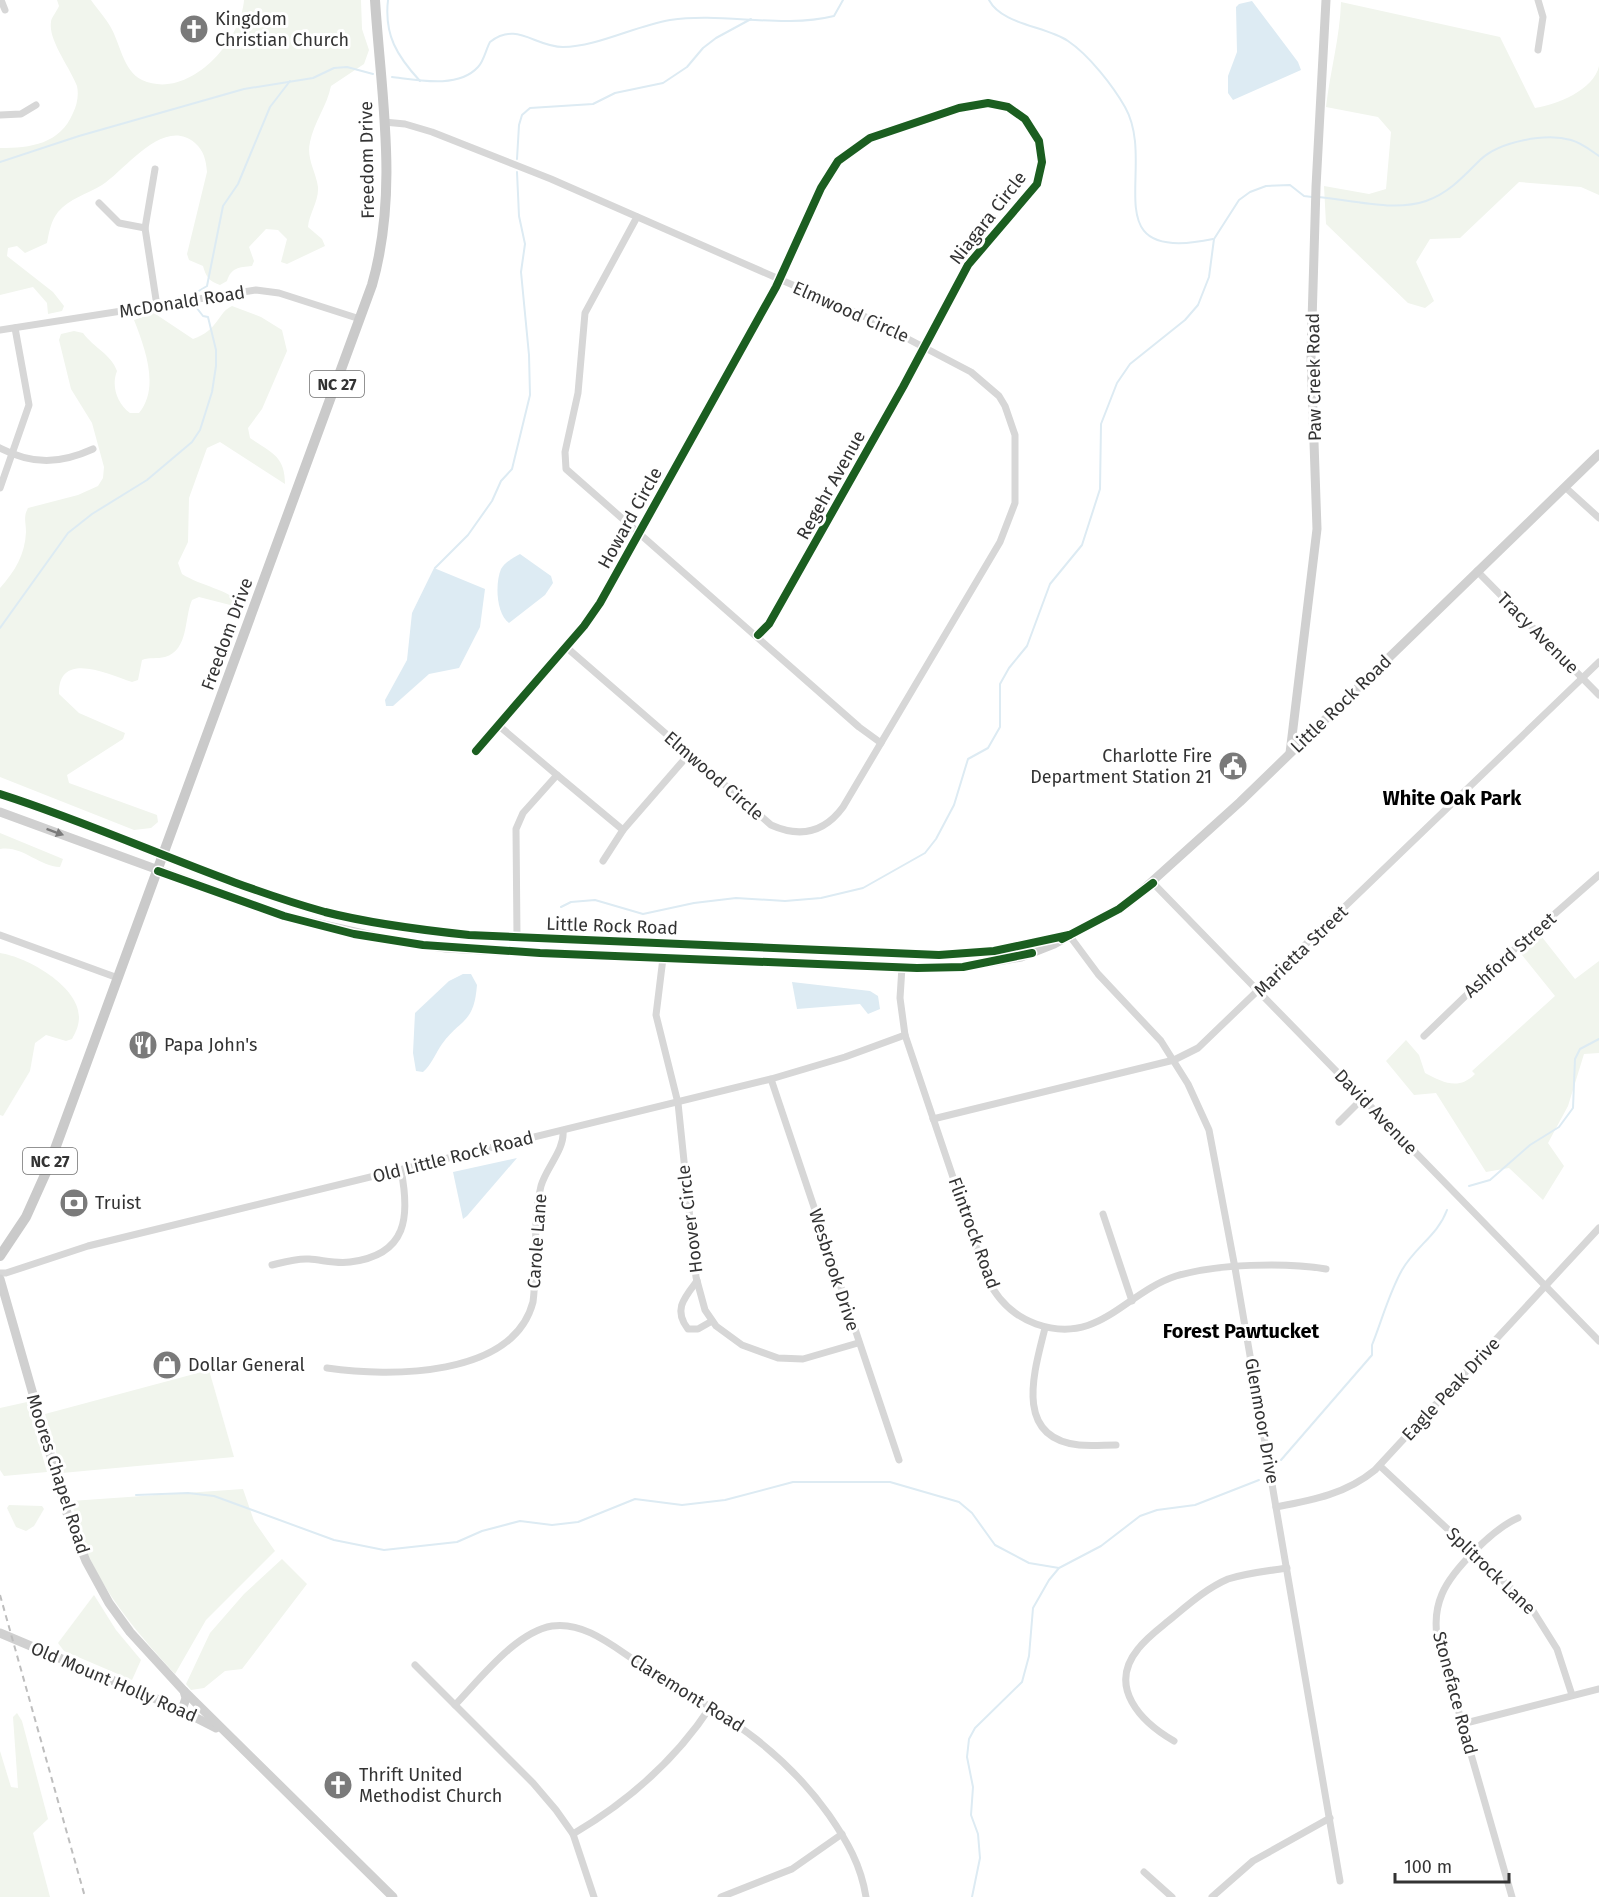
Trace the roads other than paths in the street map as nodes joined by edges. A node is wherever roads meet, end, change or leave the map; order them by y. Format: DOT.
graph roads {
  1 [pos="1,0"];
  2 [pos="375,0"];
  3 [pos="1326,0"];
  4 [pos="1538,0"];
  5 [pos="5,10"];
  6 [pos="1538,50"];
  7 [pos="36,105"];
  8 [pos="0,115"];
  9 [pos="384,122"];
  10 [pos="155,169"];
  11 [pos="99,202"];
  12 [pos="637,217"];
  13 [pos="145,228"];
  14 [pos="780,279"];
  15 [pos="157,306"];
  16 [pos="360,319"];
  17 [pos="15,328"];
  18 [pos="0,330"];
  19 [pos="925,346"];
  20 [pos="0,448"];
  21 [pos="93,449"];
  22 [pos="1599,454"];
  23 [pos="13,455"];
  24 [pos="1565,487"];
  25 [pos="0,488"];
  26 [pos="1599,518"];
  27 [pos="637,533"];
  28 [pos="1477,571"];
  29 [pos="758,636"];
  30 [pos="566,647"];
  31 [pos="1599,662"];
  32 [pos="1583,678"];
  33 [pos="1599,694"];
  34 [pos="498,725"];
  35 [pos="881,743"];
  36 [pos="476,751"];
  37 [pos="1290,753"];
  38 [pos="688,754"];
  39 [pos="557,775"];
  40 [pos="0,794"];
  41 [pos="0,812"];
  42 [pos="623,830"];
  43 [pos="164,855"];
  44 [pos="603,861"];
  45 [pos="158,871"];
  46 [pos="1599,875"];
  47 [pos="1153,883"];
  48 [pos="0,935"];
  49 [pos="1069,935"];
  50 [pos="516,937"];
  51 [pos="663,958"];
  52 [pos="902,968"];
  53 [pos="118,978"];
  54 [pos="1259,992"];
  55 [pos="905,1035"];
  56 [pos="1424,1036"];
  57 [pos="1174,1060"];
  58 [pos="771,1079"];
  59 [pos="1363,1098"];
  60 [pos="678,1103"];
  61 [pos="933,1119"];
  62 [pos="1339,1122"];
  63 [pos="562,1131"];
  64 [pos="401,1170"];
  65 [pos="1103,1214"];
  66 [pos="1599,1228"];
  67 [pos="0,1256"];
  68 [pos="272,1265"];
  69 [pos="1235,1268"];
  70 [pos="1326,1269"];
  71 [pos="0,1273"];
  72 [pos="0,1280"];
  73 [pos="697,1281"];
  74 [pos="1546,1286"];
  75 [pos="1132,1301"];
  76 [pos="712,1321"];
  77 [pos="1045,1328"];
  78 [pos="1599,1341"];
  79 [pos="858,1343"];
  80 [pos="327,1368"];
  81 [pos="1116,1445"];
  82 [pos="899,1460"];
  83 [pos="1380,1466"];
  84 [pos="1276,1507"];
  85 [pos="1518,1518"];
  86 [pos="1474,1553"];
  87 [pos="1287,1568"];
  88 [pos="0,1633"];
  89 [pos="415,1665"];
  90 [pos="1599,1689"];
  91 [pos="184,1691"];
  92 [pos="1572,1695"];
  93 [pos="455,1705"];
  94 [pos="711,1706"];
  95 [pos="182,1710"];
  96 [pos="1462,1724"];
  97 [pos="226,1735"];
  98 [pos="1174,1741"];
  99 [pos="1330,1818"];
  100 [pos="842,1833"];
  101 [pos="573,1834"];
  102 [pos="1144,1872"];
  103 [pos="1340,1881"];
  104 [pos="393,1897"];
  105 [pos="594,1897"];
  106 [pos="721,1897"];
  107 [pos="866,1897"];
  108 [pos="1172,1897"];
  109 [pos="1212,1897"];
  110 [pos="1512,1897"];
  1 -- 5 [label="street"];
  2 -- 9 [label="main road, Freedom Drive / NC 27"];
  3 -- 37 [label="main road, Paw Creek Road"];
  4 -- 6 [label="street"];
  7 -- 8 [label="street"];
  9 -- 12 [label="street, Elmwood Circle"];
  9 -- 16 [label="main road, Freedom Drive / NC 27"];
  10 -- 13 [label="street"];
  11 -- 13 [label="street"];
  12 -- 14 [label="street, Elmwood Circle"];
  12 -- 27 [label="street"];
  13 -- 15 [label="street"];
  14 -- 19 [label="street, Elmwood Circle"];
  14 -- 19 [label="street, Niagara Circle"];
  14 -- 27 [label="street, Howard Circle"];
  15 -- 16 [label="street, McDonald Road"];
  15 -- 17 [label="street, McDonald Road"];
  16 -- 43 [label="main road, Freedom Drive / NC 27"];
  17 -- 18 [label="street, McDonald Road"];
  17 -- 23 [label="street"];
  19 -- 29 [label="street, Regehr Avenue"];
  19 -- 35 [label="street, Elmwood Circle"];
  20 -- 23 [label="street"];
  21 -- 23 [label="street"];
  22 -- 24 [label="main road, Little Rock Road"];
  23 -- 25 [label="street"];
  24 -- 26 [label="street"];
  24 -- 28 [label="main road, Little Rock Road"];
  27 -- 29 [label="street"];
  27 -- 30 [label="street, Howard Circle"];
  28 -- 32 [label="street, Tracy Avenue"];
  28 -- 37 [label="main road, Little Rock Road"];
  29 -- 35 [label="street"];
  30 -- 34 [label="street, Howard Circle"];
  30 -- 38 [label="street, Elmwood Circle"];
  31 -- 32 [label="street, Marietta Street"];
  32 -- 33 [label="street, Tracy Avenue"];
  32 -- 54 [label="street, Marietta Street"];
  34 -- 36 [label="street, Howard Circle"];
  34 -- 39 [label="street"];
  35 -- 38 [label="street, Elmwood Circle"];
  37 -- 47 [label="main road, Little Rock Road"];
  38 -- 42 [label="street"];
  39 -- 42 [label="street"];
  39 -- 50 [label="street"];
  40 -- 43 [label="main road, Little Rock Road"];
  41 -- 45 [label="main road, Little Rock Road, one-way"];
  42 -- 44 [label="street"];
  43 -- 45 [label="main road, Freedom Drive / NC 27"];
  43 -- 50 [label="main road, Little Rock Road"];
  45 -- 51 [label="main road, Little Rock Road"];
  45 -- 53 [label="main road, Freedom Drive / NC 27"];
  46 -- 56 [label="street, Ashford Street"];
  47 -- 49 [label="main road, Little Rock Road"];
  47 -- 54 [label="street, David Avenue"];
  48 -- 53 [label="street"];
  49 -- 50 [label="main road, Little Rock Road"];
  49 -- 52 [label="main road, Little Rock Road"];
  49 -- 57 [label="street, Glenmoor Drive"];
  51 -- 52 [label="main road, Little Rock Road"];
  51 -- 60 [label="street, Hoover Circle"];
  52 -- 55 [label="street, Flintrock Road"];
  53 -- 67 [label="main road, Freedom Drive / NC 27"];
  54 -- 57 [label="street, Marietta Street"];
  54 -- 59 [label="street, David Avenue"];
  55 -- 58 [label="street, Old Little Rock Road"];
  55 -- 61 [label="street, Flintrock Road"];
  57 -- 61 [label="street, Marietta Street"];
  57 -- 69 [label="street, Glenmoor Drive"];
  58 -- 60 [label="street, Old Little Rock Road"];
  58 -- 79 [label="street, Wesbrook Drive"];
  59 -- 62 [label="street"];
  59 -- 74 [label="street, David Avenue"];
  60 -- 63 [label="street, Old Little Rock Road"];
  60 -- 73 [label="street, Hoover Circle"];
  61 -- 77 [label="street, Flintrock Road"];
  63 -- 64 [label="street, Old Little Rock Road"];
  63 -- 80 [label="street, Carole Lane"];
  64 -- 68 [label="street"];
  64 -- 71 [label="street, Old Little Rock Road"];
  65 -- 75 [label="street"];
  66 -- 74 [label="street, Eagle Peak Drive"];
  69 -- 70 [label="street, Flintrock Road"];
  69 -- 75 [label="street, Flintrock Road"];
  69 -- 84 [label="street, Glenmoor Drive"];
  72 -- 91 [label="main road, Moores Chapel Road"];
  73 -- 76 [label="street, Hoover Circle"];
  73 -- 76 [label="street"];
  74 -- 78 [label="street, David Avenue"];
  74 -- 83 [label="street, Eagle Peak Drive"];
  75 -- 77 [label="street, Flintrock Road"];
  76 -- 79 [label="street, Hoover Circle"];
  77 -- 81 [label="street"];
  79 -- 82 [label="street, Wesbrook Drive"];
  83 -- 84 [label="street, Eagle Peak Drive"];
  83 -- 86 [label="street, Splitrock Lane"];
  84 -- 87 [label="street, Glenmoor Drive"];
  85 -- 86 [label="street, Stoneface Road"];
  86 -- 92 [label="street, Splitrock Lane"];
  86 -- 96 [label="street, Stoneface Road"];
  87 -- 98 [label="street"];
  87 -- 99 [label="street, Glenmoor Drive"];
  88 -- 95 [label="main road, Old Mount Holly Road"];
  89 -- 93 [label="street"];
  90 -- 92 [label="street"];
  91 -- 95 [label="main road"];
  91 -- 97 [label="main road, Moores Chapel Road"];
  92 -- 96 [label="street"];
  93 -- 94 [label="street, Claremont Road"];
  93 -- 101 [label="street"];
  94 -- 100 [label="street, Claremont Road"];
  94 -- 101 [label="street"];
  95 -- 97 [label="main road, Old Mount Holly Road"];
  96 -- 110 [label="street, Stoneface Road"];
  97 -- 104 [label="main road"];
  99 -- 103 [label="street, Glenmoor Drive"];
  99 -- 109 [label="street"];
  100 -- 106 [label="street"];
  100 -- 107 [label="street, Claremont Road"];
  101 -- 105 [label="street"];
  102 -- 108 [label="street"];
}
